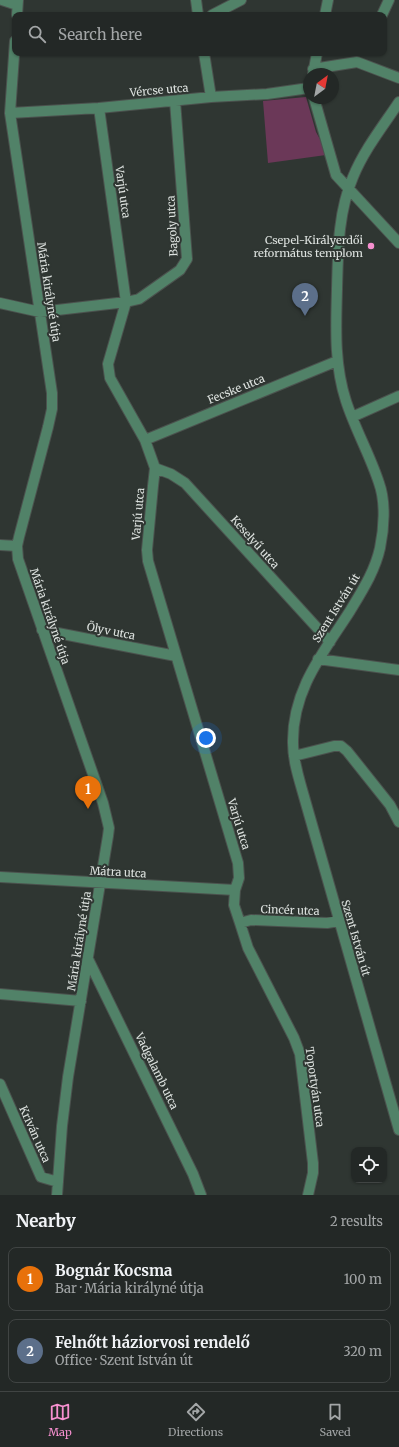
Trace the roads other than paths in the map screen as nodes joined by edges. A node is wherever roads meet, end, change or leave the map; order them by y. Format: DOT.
graph roads {
  1 [pos="2,0"];
  2 [pos="196,0"];
  3 [pos="241,0"];
  4 [pos="328,0"];
  5 [pos="389,0"];
  6 [pos="17,7"];
  7 [pos="198,12"];
  8 [pos="218,12"];
  9 [pos="326,12"];
  10 [pos="383,12"];
  11 [pos="14,56"];
  12 [pos="204,56"];
  13 [pos="316,56"];
  14 [pos="360,58"];
  15 [pos="314,68"];
  16 [pos="326,68"];
  17 [pos="399,78"];
  18 [pos="303,89"];
  19 [pos="211,97"];
  20 [pos="175,101"];
  21 [pos="399,102"];
  22 [pos="316,104"];
  23 [pos="99,108"];
  24 [pos="10,113"];
  25 [pos="349,188"];
  26 [pos="399,243"];
  27 [pos="126,302"];
  28 [pos="0,303"];
  29 [pos="40,312"];
  30 [pos="337,361"];
  31 [pos="399,396"];
  32 [pos="352,417"];
  33 [pos="144,440"];
  34 [pos="155,468"];
  35 [pos="0,544"];
  36 [pos="17,546"];
  37 [pos="42,630"];
  38 [pos="330,642"];
  39 [pos="176,656"];
  40 [pos="318,659"];
  41 [pos="399,670"];
  42 [pos="294,756"];
  43 [pos="399,822"];
  44 [pos="0,877"];
  45 [pos="100,883"];
  46 [pos="235,890"];
  47 [pos="339,921"];
  48 [pos="240,923"];
  49 [pos="88,959"];
  50 [pos="0,994"];
  51 [pos="81,1001"];
  52 [pos="0,1084"];
  53 [pos="399,1130"];
  54 [pos="58,1182"];
  55 [pos="57,1195"];
  56 [pos="201,1195"];
  57 [pos="308,1195"];
  1 -- 6 [label="street"];
  2 -- 7 [label="street"];
  3 -- 8 [label="street"];
  4 -- 9 [label="street"];
  5 -- 10 [label="street"];
  11 -- 24 [label="street, Mária királyné útja"];
  12 -- 19 [label="street"];
  13 -- 15 [label="street"];
  14 -- 16 [label="street"];
  14 -- 17 [label="street"];
  18 -- 19 [label="street, Vércse utca"];
  19 -- 20 [label="street, Vércse utca"];
  20 -- 23 [label="street, Vércse utca"];
  20 -- 27 [label="street, Bagoly utca"];
  21 -- 25 [label="street, Szent István út"];
  22 -- 25 [label="street"];
  23 -- 24 [label="street, Vércse utca"];
  23 -- 27 [label="street, Varjú utca"];
  24 -- 29 [label="street, Mária királyné útja"];
  25 -- 26 [label="street"];
  25 -- 30 [label="street, Szent István út"];
  27 -- 29 [label="street, Bagoly utca"];
  27 -- 33 [label="street, Varjú utca"];
  28 -- 29 [label="street, Bagoly utca"];
  29 -- 36 [label="street, Mária királyné útja"];
  30 -- 32 [label="street, Szent István út"];
  30 -- 33 [label="street, Fecske utca"];
  31 -- 32 [label="street"];
  32 -- 38 [label="street, Szent István út"];
  33 -- 34 [label="street, Varjú utca"];
  34 -- 38 [label="street, Keselyű utca"];
  34 -- 39 [label="street, Varjú utca"];
  35 -- 36 [label="street"];
  36 -- 37 [label="street, Mária királyné útja"];
  37 -- 39 [label="street, Ölyv utca"];
  37 -- 45 [label="street, Mária királyné útja"];
  38 -- 40 [label="street, Szent István út"];
  39 -- 46 [label="street, Varjú utca"];
  40 -- 41 [label="street"];
  40 -- 42 [label="street, Szent István út"];
  42 -- 43 [label="street"];
  42 -- 47 [label="street, Szent István út"];
  44 -- 45 [label="street, Mátra utca"];
  45 -- 46 [label="street, Mátra utca"];
  45 -- 49 [label="street, Mária királyné útja"];
  46 -- 48 [label="street, Varjú utca"];
  47 -- 48 [label="street, Cincér utca"];
  47 -- 53 [label="street, Szent István út"];
  48 -- 57 [label="street, Toportyán utca"];
  49 -- 51 [label="street, Mária királyné útja"];
  49 -- 56 [label="street, Vadgalamb utca"];
  50 -- 51 [label="street"];
  51 -- 54 [label="street, Mária királyné útja"];
  52 -- 54 [label="street, Kriván utca"];
  54 -- 55 [label="street, Mária királyné útja"];
}
